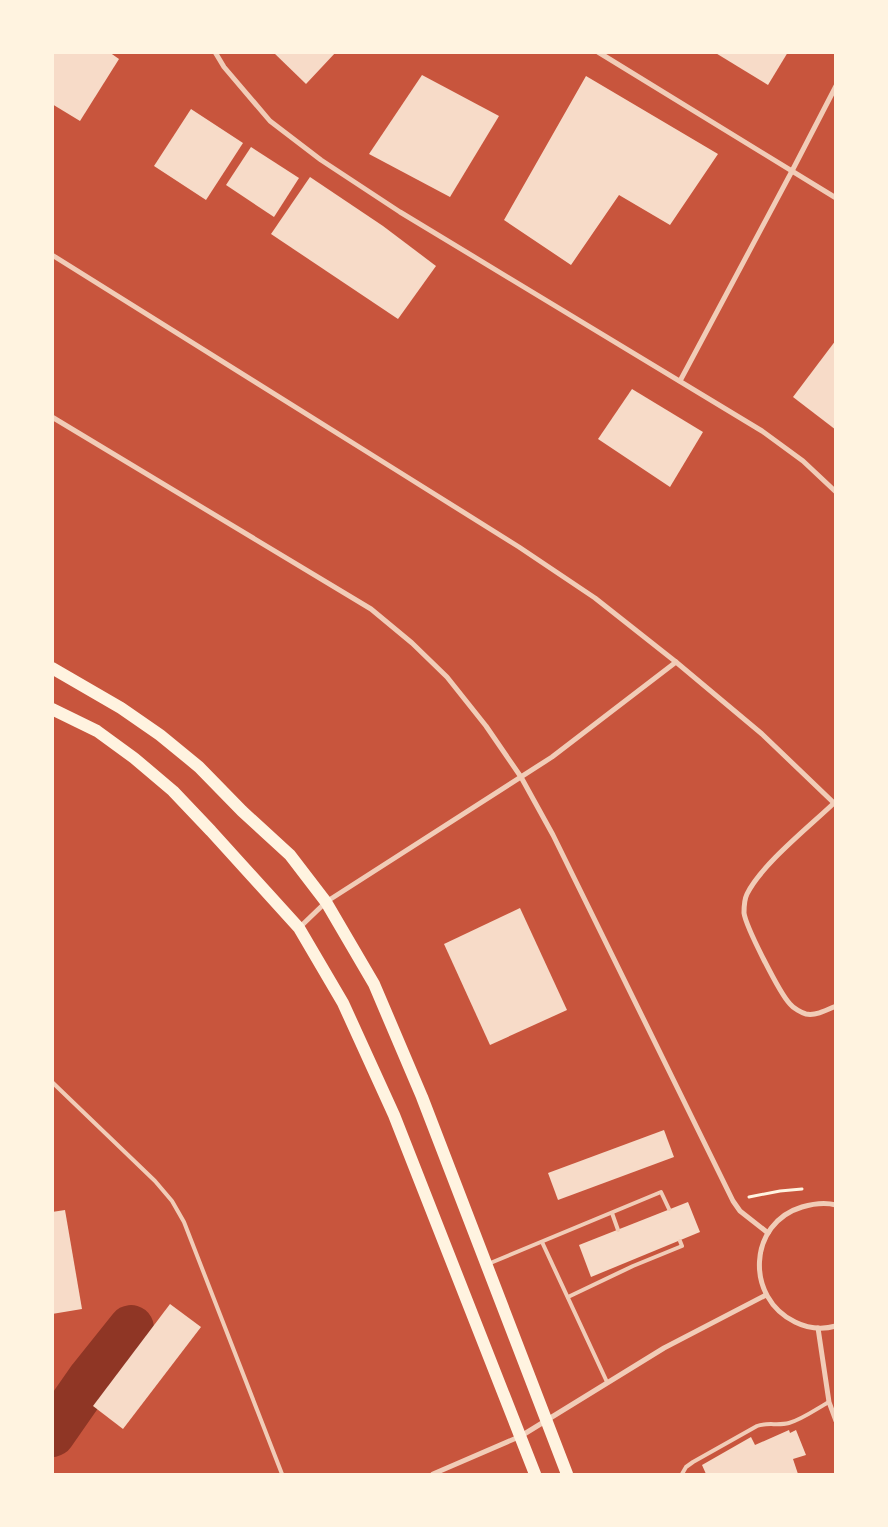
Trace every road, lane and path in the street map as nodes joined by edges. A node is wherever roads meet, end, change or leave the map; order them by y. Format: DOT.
graph roads {
  1 [pos="215,52"];
  2 [pos="598,52"];
  3 [pos="836,86"];
  4 [pos="792,170"];
  5 [pos="836,198"];
  6 [pos="52,255"];
  7 [pos="680,381"];
  8 [pos="52,417"];
  9 [pos="836,492"];
  10 [pos="676,662"];
  11 [pos="52,668"];
  12 [pos="52,708"];
  13 [pos="520,777"];
  14 [pos="835,804"];
  15 [pos="326,902"];
  16 [pos="299,928"];
  17 [pos="836,1006"];
  18 [pos="52,1082"];
  19 [pos="808,1188"];
  20 [pos="733,1201"];
  21 [pos="836,1205"];
  22 [pos="669,1209"];
  23 [pos="612,1213"];
  24 [pos="618,1230"];
  25 [pos="768,1233"];
  26 [pos="680,1241"];
  27 [pos="542,1242"];
  28 [pos="631,1261"];
  29 [pos="485,1265"];
  30 [pos="632,1266"];
  31 [pos="766,1295"];
  32 [pos="568,1297"];
  33 [pos="836,1326"];
  34 [pos="818,1328"];
  35 [pos="608,1382"];
  36 [pos="829,1402"];
  37 [pos="547,1421"];
  38 [pos="836,1421"];
  39 [pos="521,1436"];
  40 [pos="282,1474"];
  41 [pos="433,1474"];
  42 [pos="535,1474"];
  43 [pos="567,1474"];
  44 [pos="682,1474"];
  1 -- 7 [label="street"];
  2 -- 4 [label="street"];
  3 -- 4 [label="street"];
  4 -- 5 [label="street"];
  4 -- 7 [label="street"];
  6 -- 10 [label="street"];
  7 -- 9 [label="street"];
  8 -- 13 [label="street"];
  10 -- 13 [label="street"];
  10 -- 14 [label="street"];
  11 -- 15 [label="main road"];
  12 -- 16 [label="main road"];
  13 -- 15 [label="street"];
  13 -- 20 [label="street"];
  14 -- 17 [label="street"];
  15 -- 16 [label="street"];
  15 -- 29 [label="main road"];
  16 -- 39 [label="main road"];
  18 -- 40 [label="lane"];
  19 -- 20 [label="path"];
  20 -- 25 [label="street"];
  21 -- 25 [label="street"];
  22 -- 23 [label="lane"];
  23 -- 24 [label="lane"];
  23 -- 27 [label="lane"];
  25 -- 31 [label="street"];
  26 -- 30 [label="lane"];
  27 -- 29 [label="lane"];
  27 -- 32 [label="lane"];
  28 -- 30 [label="lane"];
  29 -- 37 [label="main road"];
  30 -- 32 [label="lane"];
  31 -- 34 [label="street"];
  31 -- 35 [label="street"];
  32 -- 35 [label="lane"];
  33 -- 34 [label="street"];
  34 -- 36 [label="street"];
  35 -- 37 [label="street"];
  36 -- 38 [label="street"];
  36 -- 44 [label="lane"];
  37 -- 39 [label="street"];
  37 -- 43 [label="main road"];
  39 -- 41 [label="street"];
  39 -- 42 [label="main road"];
}
